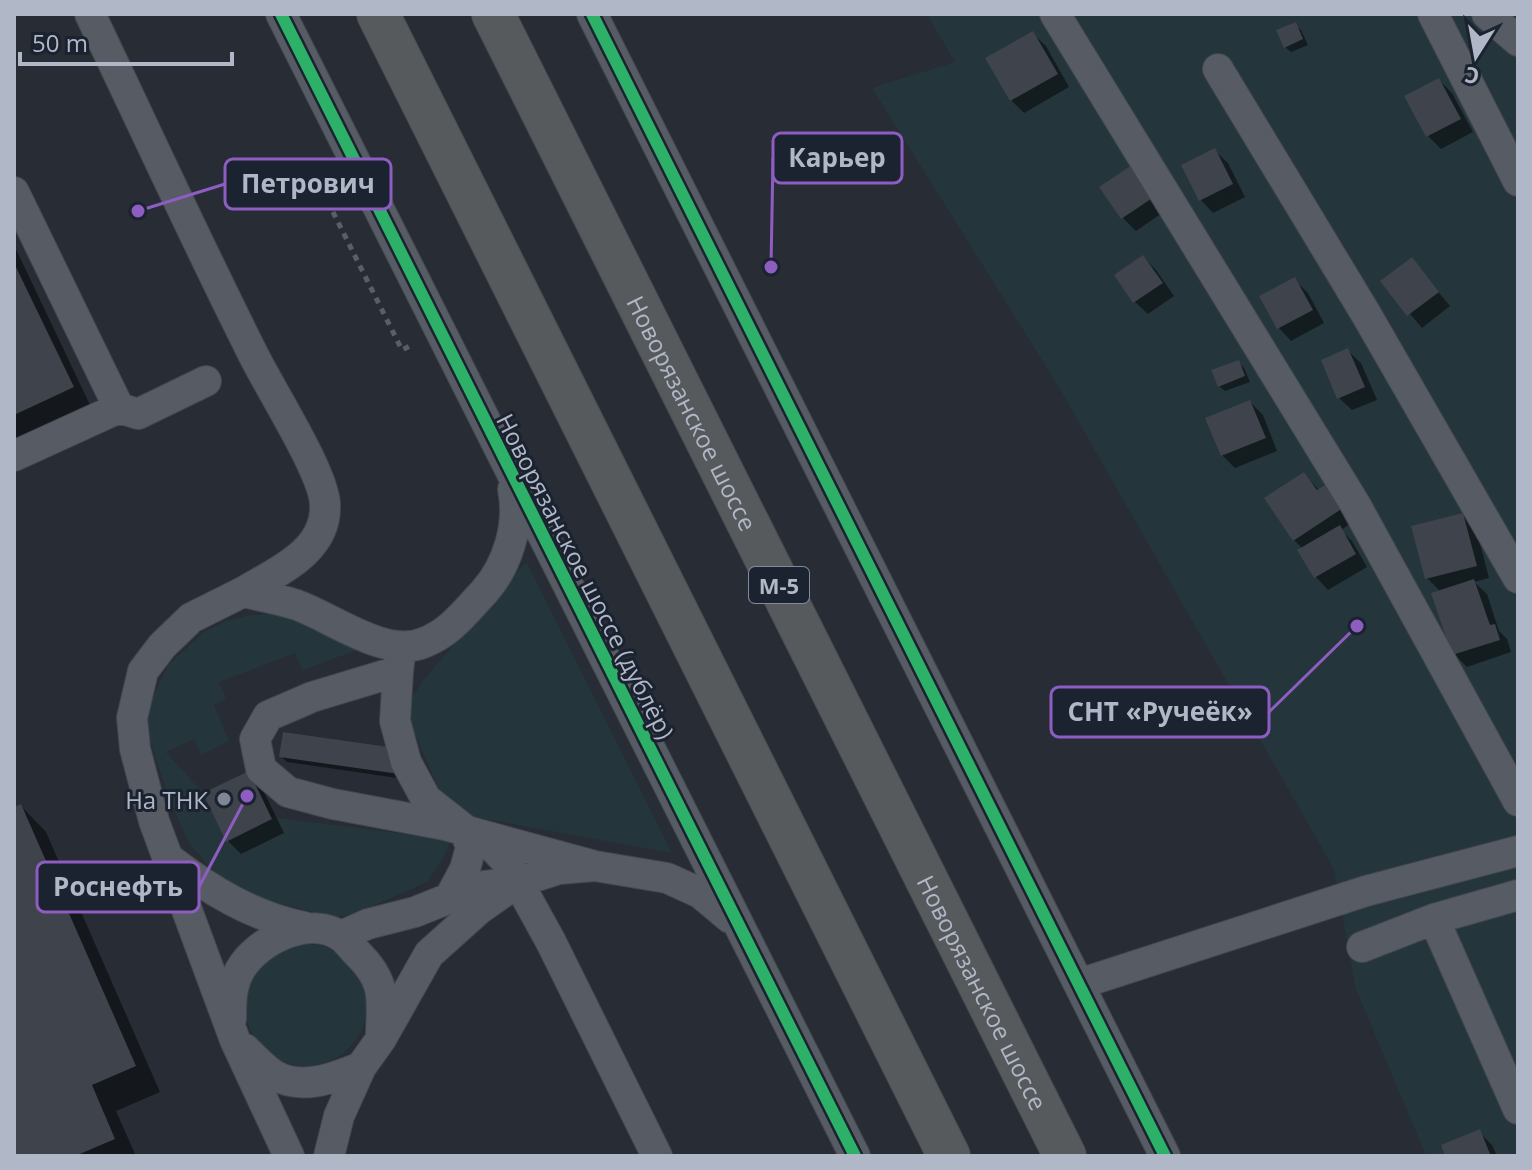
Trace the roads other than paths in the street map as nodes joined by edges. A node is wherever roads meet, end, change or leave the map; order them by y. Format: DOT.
graph roads {
  1 [pos="90,14"];
  2 [pos="281,14"];
  3 [pos="378,14"];
  4 [pos="493,14"];
  5 [pos="592,14"];
  6 [pos="1055,14"];
  7 [pos="1433,14"];
  8 [pos="1487,14"];
  9 [pos="1518,41"];
  10 [pos="1218,69"];
  11 [pos="1518,181"];
  12 [pos="14,192"];
  13 [pos="206,381"];
  14 [pos="119,408"];
  15 [pos="14,456"];
  16 [pos="509,471"];
  17 [pos="1518,578"];
  18 [pos="243,592"];
  19 [pos="400,659"];
  20 [pos="1518,801"];
  21 [pos="464,829"];
  22 [pos="1518,851"];
  23 [pos="169,859"];
  24 [pos="595,866"];
  25 [pos="518,882"];
  26 [pos="1518,895"];
  27 [pos="450,897"];
  28 [pos="1434,919"];
  29 [pos="737,924"];
  30 [pos="310,929"];
  31 [pos="341,936"];
  32 [pos="1362,947"];
  33 [pos="1079,984"];
  34 [pos="233,1032"];
  35 [pos="381,1039"];
  36 [pos="361,1067"];
  37 [pos="1518,1109"];
  38 [pos="289,1156"];
  39 [pos="329,1156"];
  40 [pos="657,1156"];
  41 [pos="855,1156"];
  42 [pos="949,1156"];
  43 [pos="1065,1156"];
  44 [pos="1165,1156"];
  1 -- 18 [label="street"];
  2 -- 16 [label="street, Новорязанское шоссе (дублёр)"];
  3 -- 42 [label="highway"];
  4 -- 43 [label="highway, Новорязанское шоссе / М-5"];
  5 -- 33 [label="street"];
  6 -- 20 [label="street"];
  7 -- 11 [label="street"];
  8 -- 9 [label="street"];
  10 -- 17 [label="street"];
  12 -- 14 [label="street"];
  13 -- 14 [label="street"];
  14 -- 15 [label="street"];
  16 -- 19 [label="street"];
  16 -- 29 [label="street, Новорязанское шоссе (дублёр)"];
  18 -- 19 [label="street"];
  18 -- 23 [label="street"];
  19 -- 21 [label="street"];
  19 -- 21 [label="street"];
  21 -- 24 [label="street"];
  21 -- 25 [label="street"];
  21 -- 27 [label="street"];
  22 -- 33 [label="street"];
  23 -- 30 [label="street"];
  23 -- 34 [label="street"];
  24 -- 25 [label="street"];
  24 -- 29 [label="street"];
  25 -- 27 [label="street"];
  25 -- 35 [label="street"];
  25 -- 40 [label="street"];
  26 -- 28 [label="street"];
  27 -- 31 [label="street"];
  28 -- 32 [label="street"];
  28 -- 37 [label="street"];
  29 -- 41 [label="street, Новорязанское шоссе (дублёр)"];
  30 -- 31 [label="street"];
  30 -- 34 [label="street"];
  31 -- 35 [label="street"];
  33 -- 44 [label="street"];
  34 -- 36 [label="street"];
  34 -- 38 [label="street"];
  35 -- 36 [label="street"];
  36 -- 39 [label="street"];
}
